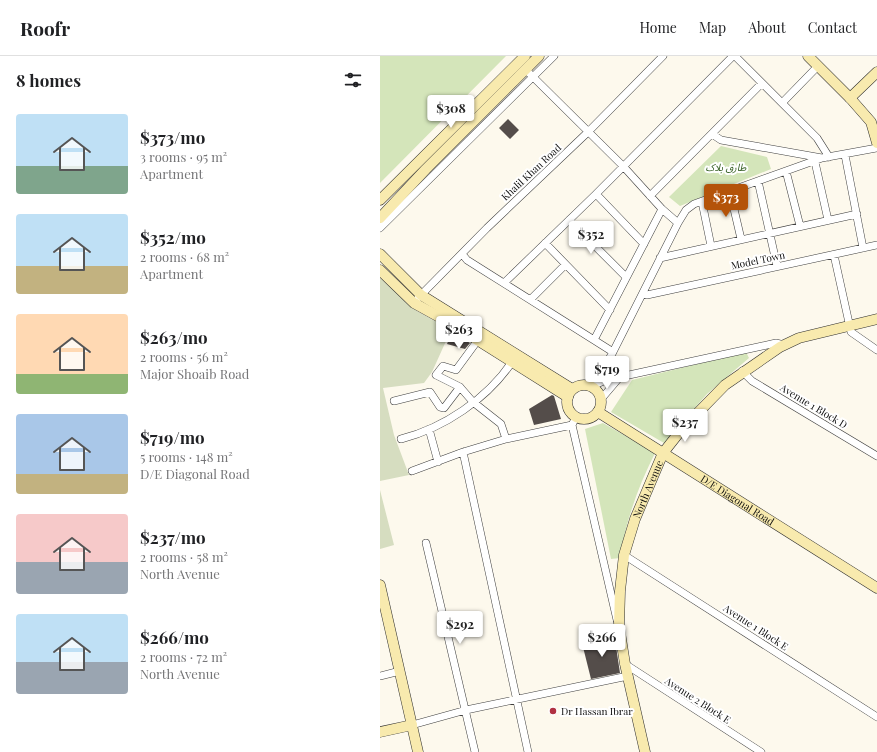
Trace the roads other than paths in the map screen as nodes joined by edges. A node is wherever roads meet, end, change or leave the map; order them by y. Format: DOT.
graph roads {
  1 [pos="525,56"];
  2 [pos="539,56"];
  3 [pos="554,56"];
  4 [pos="663,56"];
  5 [pos="734,56"];
  6 [pos="808,56"];
  7 [pos="818,66"];
  8 [pos="525,69"];
  9 [pos="877,72"];
  10 [pos="533,76"];
  11 [pos="762,84"];
  12 [pos="850,98"];
  13 [pos="782,103"];
  14 [pos="876,129"];
  15 [pos="588,132"];
  16 [pos="712,134"];
  17 [pos="877,143"];
  18 [pos="877,148"];
  19 [pos="845,154"];
  20 [pos="825,158"];
  21 [pos="815,162"];
  22 [pos="623,166"];
  23 [pos="786,171"];
  24 [pos="430,172"];
  25 [pos="758,181"];
  26 [pos="389,191"];
  27 [pos="730,192"];
  28 [pos="596,194"];
  29 [pos="650,196"];
  30 [pos="380,200"];
  31 [pos="702,202"];
  32 [pos="380,208"];
  33 [pos="662,209"];
  34 [pos="857,214"];
  35 [pos="380,218"];
  36 [pos="569,220"];
  37 [pos="828,220"];
  38 [pos="678,222"];
  39 [pos="800,226"];
  40 [pos="380,228"];
  41 [pos="769,233"];
  42 [pos="741,240"];
  43 [pos="546,243"];
  44 [pos="644,244"];
  45 [pos="877,245"];
  46 [pos="711,246"];
  47 [pos="863,248"];
  48 [pos="380,254"];
  49 [pos="462,254"];
  50 [pos="834,255"];
  51 [pos="660,258"];
  52 [pos="565,265"];
  53 [pos="777,266"];
  54 [pos="380,270"];
  55 [pos="626,277"];
  56 [pos="504,283"];
  57 [pos="643,294"];
  58 [pos="421,295"];
  59 [pos="531,299"];
  60 [pos="414,303"];
  61 [pos="610,310"];
  62 [pos="877,319"];
  63 [pos="849,325"];
  64 [pos="478,340"];
  65 [pos="594,340"];
  66 [pos="784,345"];
  67 [pos="877,350"];
  68 [pos="613,352"];
  69 [pos="512,362"];
  70 [pos="742,371"];
  71 [pos="619,378"];
  72 [pos="591,386"];
  73 [pos="460,387"];
  74 [pos="570,393"];
  75 [pos="602,398"];
  76 [pos="394,401"];
  77 [pos="473,402"];
  78 [pos="598,412"];
  79 [pos="574,421"];
  80 [pos="429,429"];
  81 [pos="401,439"];
  82 [pos="506,439"];
  83 [pos="463,452"];
  84 [pos="663,453"];
  85 [pos="877,456"];
  86 [pos="438,462"];
  87 [pos="412,471"];
  88 [pos="426,542"];
  89 [pos="624,555"];
  90 [pos="380,585"];
  91 [pos="877,588"];
  92 [pos="618,626"];
  93 [pos="625,664"];
  94 [pos="400,672"];
  95 [pos="380,676"];
  96 [pos="628,676"];
  97 [pos="518,699"];
  98 [pos="466,710"];
  99 [pos="877,717"];
  100 [pos="412,725"];
  101 [pos="380,732"];
  102 [pos="418,752"];
  103 [pos="475,752"];
  104 [pos="528,752"];
  105 [pos="645,752"];
  106 [pos="761,752"];
  1 -- 26 [label="street"];
  2 -- 8 [label="street"];
  3 -- 10 [label="street"];
  4 -- 15 [label="street, Khalil Khan Road"];
  5 -- 11 [label="street"];
  5 -- 22 [label="street"];
  6 -- 7 [label="street"];
  7 -- 12 [label="street"];
  7 -- 13 [label="street"];
  8 -- 10 [label="street"];
  8 -- 24 [label="street"];
  9 -- 12 [label="street"];
  10 -- 15 [label="street"];
  10 -- 24 [label="street"];
  11 -- 13 [label="street"];
  11 -- 16 [label="street"];
  12 -- 14 [label="street"];
  13 -- 20 [label="street"];
  14 -- 17 [label="street"];
  15 -- 22 [label="street"];
  15 -- 49 [label="street, Khalil Khan Road"];
  16 -- 20 [label="street"];
  16 -- 29 [label="street"];
  18 -- 19 [label="street"];
  19 -- 20 [label="street"];
  19 -- 34 [label="street"];
  20 -- 21 [label="street"];
  21 -- 23 [label="street"];
  21 -- 37 [label="street"];
  22 -- 28 [label="street"];
  22 -- 29 [label="street"];
  23 -- 25 [label="street"];
  23 -- 39 [label="street"];
  24 -- 35 [label="street"];
  24 -- 40 [label="street"];
  25 -- 27 [label="street"];
  25 -- 41 [label="street"];
  26 -- 30 [label="street"];
  26 -- 32 [label="street"];
  27 -- 31 [label="street"];
  27 -- 42 [label="street"];
  28 -- 36 [label="street"];
  28 -- 44 [label="street"];
  29 -- 33 [label="street"];
  31 -- 38 [label="street"];
  31 -- 46 [label="street"];
  33 -- 38 [label="street"];
  33 -- 44 [label="street"];
  34 -- 37 [label="street"];
  34 -- 47 [label="street"];
  36 -- 43 [label="street"];
  36 -- 55 [label="street"];
  37 -- 39 [label="street"];
  38 -- 51 [label="street"];
  39 -- 41 [label="street"];
  41 -- 42 [label="street"];
  41 -- 53 [label="street"];
  42 -- 46 [label="street"];
  43 -- 52 [label="street"];
  43 -- 56 [label="street"];
  44 -- 55 [label="street"];
  45 -- 47 [label="street, Model Town"];
  46 -- 51 [label="street"];
  47 -- 50 [label="street, Model Town"];
  48 -- 58 [label="street"];
  49 -- 56 [label="street"];
  49 -- 58 [label="street, Khalil Khan Road"];
  50 -- 53 [label="street, Model Town"];
  50 -- 63 [label="street"];
  51 -- 57 [label="street"];
  52 -- 59 [label="street"];
  52 -- 61 [label="street"];
  53 -- 57 [label="street, Model Town"];
  54 -- 60 [label="street"];
  55 -- 61 [label="street"];
  56 -- 59 [label="street"];
  57 -- 68 [label="street"];
  58 -- 60 [label="street, Khalil Khan Road"];
  58 -- 74 [label="street"];
  59 -- 65 [label="street"];
  60 -- 64 [label="street"];
  61 -- 65 [label="street"];
  62 -- 63 [label="street, North Avenue"];
  63 -- 66 [label="street, North Avenue"];
  63 -- 67 [label="street"];
  64 -- 69 [label="street"];
  64 -- 73 [label="street"];
  65 -- 68 [label="street"];
  66 -- 70 [label="street, North Avenue"];
  66 -- 71 [label="street"];
  68 -- 72 [label="street"];
  69 -- 74 [label="street"];
  69 -- 77 [label="street"];
  70 -- 84 [label="street, North Avenue"];
  70 -- 85 [label="street, Avenue 1 Block D"];
  71 -- 72 [label="street"];
  71 -- 75 [label="street"];
  72 -- 74 [label="street"];
  72 -- 75 [label="street"];
  73 -- 76 [label="street"];
  73 -- 77 [label="street"];
  74 -- 79 [label="street"];
  75 -- 78 [label="street"];
  77 -- 80 [label="street"];
  77 -- 82 [label="street"];
  78 -- 79 [label="street"];
  78 -- 84 [label="street, D/E Diagonal Road"];
  79 -- 82 [label="street"];
  79 -- 92 [label="street"];
  80 -- 81 [label="street"];
  80 -- 86 [label="street"];
  82 -- 83 [label="street"];
  83 -- 86 [label="street"];
  83 -- 97 [label="street"];
  84 -- 89 [label="street, North Avenue"];
  84 -- 91 [label="street, D/E Diagonal Road"];
  86 -- 87 [label="street"];
  88 -- 98 [label="street"];
  89 -- 92 [label="street, North Avenue"];
  89 -- 99 [label="street, Avenue 1 Block E"];
  90 -- 94 [label="street"];
  92 -- 93 [label="street, North Avenue"];
  93 -- 96 [label="street, North Avenue"];
  93 -- 106 [label="street, Avenue 2 Block E"];
  94 -- 95 [label="street"];
  94 -- 100 [label="street"];
  96 -- 97 [label="street"];
  96 -- 105 [label="street, North Avenue"];
  97 -- 98 [label="street"];
  97 -- 104 [label="street"];
  98 -- 100 [label="street"];
  98 -- 103 [label="street"];
  100 -- 101 [label="street"];
  100 -- 102 [label="street"];
}
